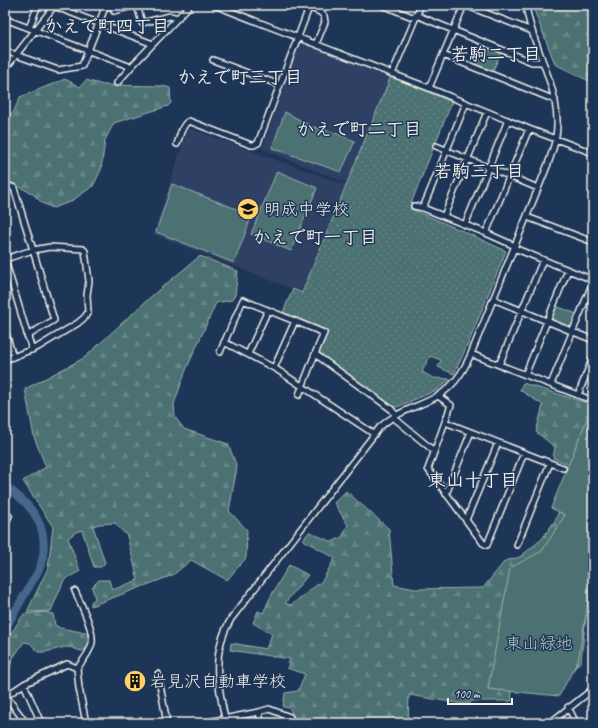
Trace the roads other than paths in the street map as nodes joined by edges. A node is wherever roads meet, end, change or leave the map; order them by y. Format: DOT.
graph roads {
  1 [pos="38,5"];
  2 [pos="54,5"];
  3 [pos="106,5"];
  4 [pos="113,5"];
  5 [pos="137,5"];
  6 [pos="190,5"];
  7 [pos="214,5"];
  8 [pos="382,5"];
  9 [pos="421,5"];
  10 [pos="465,5"];
  11 [pos="526,5"];
  12 [pos="307,6"];
  13 [pos="230,8"];
  14 [pos="416,17"];
  15 [pos="178,18"];
  16 [pos="5,19"];
  17 [pos="99,24"];
  18 [pos="29,28"];
  19 [pos="454,30"];
  20 [pos="35,31"];
  21 [pos="532,31"];
  22 [pos="298,37"];
  23 [pos="153,44"];
  24 [pos="316,44"];
  25 [pos="5,51"];
  26 [pos="88,51"];
  27 [pos="16,55"];
  28 [pos="443,55"];
  29 [pos="213,60"];
  30 [pos="542,62"];
  31 [pos="131,67"];
  32 [pos="5,69"];
  33 [pos="392,74"];
  34 [pos="117,83"];
  35 [pos="280,85"];
  36 [pos="430,88"];
  37 [pos="555,100"];
  38 [pos="466,103"];
  39 [pos="487,112"];
  40 [pos="508,120"];
  41 [pos="529,129"];
  42 [pos="556,139"];
  43 [pos="177,144"];
  44 [pos="436,146"];
  45 [pos="446,150"];
  46 [pos="593,153"];
  47 [pos="467,159"];
  48 [pos="488,168"];
  49 [pos="510,177"];
  50 [pos="5,184"];
  51 [pos="538,188"];
  52 [pos="414,206"];
  53 [pos="423,208"];
  54 [pos="444,216"];
  55 [pos="527,217"];
  56 [pos="465,225"];
  57 [pos="486,233"];
  58 [pos="593,242"];
  59 [pos="514,247"];
  60 [pos="33,250"];
  61 [pos="5,260"];
  62 [pos="543,260"];
  63 [pos="568,270"];
  64 [pos="593,281"];
  65 [pos="493,299"];
  66 [pos="268,310"];
  67 [pos="522,310"];
  68 [pos="295,321"];
  69 [pos="547,321"];
  70 [pos="5,330"];
  71 [pos="573,332"];
  72 [pos="27,336"];
  73 [pos="593,340"];
  74 [pos="224,342"];
  75 [pos="32,350"];
  76 [pos="220,352"];
  77 [pos="248,354"];
  78 [pos="315,354"];
  79 [pos="471,354"];
  80 [pos="13,357"];
  81 [pos="593,357"];
  82 [pos="5,360"];
  83 [pos="499,365"];
  84 [pos="274,368"];
  85 [pos="525,375"];
  86 [pos="551,384"];
  87 [pos="302,386"];
  88 [pos="299,395"];
  89 [pos="578,395"];
  90 [pos="438,396"];
  91 [pos="586,398"];
  92 [pos="395,416"];
  93 [pos="445,422"];
  94 [pos="471,432"];
  95 [pos="374,434"];
  96 [pos="498,443"];
  97 [pos="434,451"];
  98 [pos="524,452"];
  99 [pos="550,463"];
  100 [pos="563,468"];
  101 [pos="446,494"];
  102 [pos="5,514"];
  103 [pos="466,520"];
  104 [pos="5,524"];
  105 [pos="517,545"];
  106 [pos="75,592"];
  107 [pos="77,668"];
  108 [pos="158,674"];
  109 [pos="24,684"];
  110 [pos="593,689"];
  111 [pos="568,708"];
  112 [pos="259,712"];
  113 [pos="226,721"];
  114 [pos="26,723"];
  115 [pos="41,723"];
  116 [pos="86,723"];
  117 [pos="166,723"];
  118 [pos="203,723"];
  119 [pos="261,723"];
  120 [pos="291,723"];
  121 [pos="550,723"];
  122 [pos="576,723"];
  1 -- 18 [label="street"];
  2 -- 17 [label="street"];
  2 -- 20 [label="street"];
  3 -- 17 [label="street"];
  4 -- 5 [label="street"];
  5 -- 15 [label="street"];
  6 -- 15 [label="street"];
  7 -- 13 [label="street"];
  8 -- 14 [label="street"];
  9 -- 14 [label="street"];
  10 -- 19 [label="street"];
  10 -- 21 [label="street"];
  11 -- 21 [label="street"];
  12 -- 22 [label="street"];
  12 -- 24 [label="street"];
  13 -- 22 [label="street"];
  14 -- 19 [label="street"];
  14 -- 33 [label="street"];
  15 -- 23 [label="street"];
  16 -- 18 [label="street"];
  17 -- 23 [label="street"];
  17 -- 26 [label="street"];
  18 -- 20 [label="street"];
  19 -- 28 [label="street"];
  19 -- 30 [label="street"];
  20 -- 26 [label="street"];
  20 -- 27 [label="street"];
  21 -- 30 [label="street"];
  22 -- 24 [label="street"];
  22 -- 35 [label="street"];
  23 -- 31 [label="street"];
  24 -- 33 [label="street"];
  25 -- 27 [label="street"];
  26 -- 27 [label="street"];
  26 -- 31 [label="street"];
  27 -- 32 [label="street"];
  28 -- 36 [label="street"];
  28 -- 37 [label="street"];
  29 -- 35 [label="street"];
  30 -- 37 [label="street"];
  31 -- 34 [label="street"];
  33 -- 36 [label="street"];
  35 -- 43 [label="street"];
  36 -- 38 [label="street"];
  37 -- 42 [label="street"];
  38 -- 39 [label="street"];
  38 -- 45 [label="street"];
  39 -- 40 [label="street"];
  39 -- 47 [label="street"];
  40 -- 41 [label="street"];
  40 -- 48 [label="street"];
  41 -- 42 [label="street"];
  41 -- 49 [label="street"];
  42 -- 46 [label="street"];
  42 -- 51 [label="street"];
  44 -- 45 [label="street"];
  45 -- 47 [label="street"];
  45 -- 53 [label="street"];
  47 -- 48 [label="street"];
  47 -- 54 [label="street"];
  48 -- 49 [label="street"];
  48 -- 56 [label="street"];
  49 -- 51 [label="street"];
  49 -- 57 [label="street"];
  50 -- 60 [label="street"];
  51 -- 55 [label="street"];
  52 -- 53 [label="street"];
  53 -- 54 [label="street"];
  54 -- 56 [label="street"];
  55 -- 58 [label="street"];
  55 -- 59 [label="street"];
  56 -- 57 [label="street"];
  57 -- 59 [label="street"];
  59 -- 62 [label="street"];
  59 -- 65 [label="street"];
  60 -- 61 [label="street"];
  60 -- 72 [label="street"];
  60 -- 75 [label="street"];
  61 -- 72 [label="street"];
  62 -- 63 [label="street"];
  62 -- 67 [label="street"];
  63 -- 64 [label="street"];
  63 -- 69 [label="street"];
  64 -- 71 [label="street"];
  65 -- 67 [label="street"];
  65 -- 79 [label="street"];
  66 -- 68 [label="street"];
  66 -- 74 [label="street"];
  66 -- 77 [label="street"];
  67 -- 69 [label="street"];
  67 -- 83 [label="street"];
  68 -- 78 [label="street"];
  68 -- 84 [label="street"];
  69 -- 71 [label="street"];
  69 -- 85 [label="street"];
  70 -- 80 [label="street"];
  71 -- 73 [label="street"];
  71 -- 86 [label="street"];
  72 -- 75 [label="street"];
  74 -- 76 [label="street"];
  74 -- 77 [label="street"];
  75 -- 80 [label="street"];
  77 -- 84 [label="street"];
  78 -- 87 [label="street"];
  78 -- 92 [label="street"];
  79 -- 83 [label="street"];
  79 -- 90 [label="street"];
  80 -- 82 [label="street"];
  81 -- 89 [label="street"];
  83 -- 85 [label="street"];
  84 -- 87 [label="street"];
  85 -- 86 [label="street"];
  86 -- 89 [label="street"];
  87 -- 88 [label="street"];
  87 -- 95 [label="street"];
  89 -- 91 [label="street"];
  90 -- 92 [label="street"];
  90 -- 93 [label="street"];
  92 -- 95 [label="street"];
  92 -- 97 [label="street"];
  93 -- 94 [label="street"];
  93 -- 97 [label="street"];
  94 -- 96 [label="street"];
  94 -- 101 [label="street"];
  95 -- 113 [label="street"];
  96 -- 98 [label="street"];
  96 -- 103 [label="street"];
  97 -- 101 [label="street"];
  98 -- 99 [label="street"];
  98 -- 103 [label="street"];
  99 -- 100 [label="street"];
  99 -- 105 [label="street"];
  101 -- 103 [label="street"];
  102 -- 104 [label="street"];
  106 -- 107 [label="street"];
  107 -- 109 [label="street"];
  107 -- 116 [label="street"];
  108 -- 117 [label="street"];
  109 -- 114 [label="street"];
  109 -- 115 [label="street"];
  110 -- 111 [label="street"];
  111 -- 121 [label="street"];
  111 -- 122 [label="street"];
  112 -- 113 [label="street"];
  112 -- 119 [label="street"];
  112 -- 120 [label="street"];
  113 -- 118 [label="street"];
}
